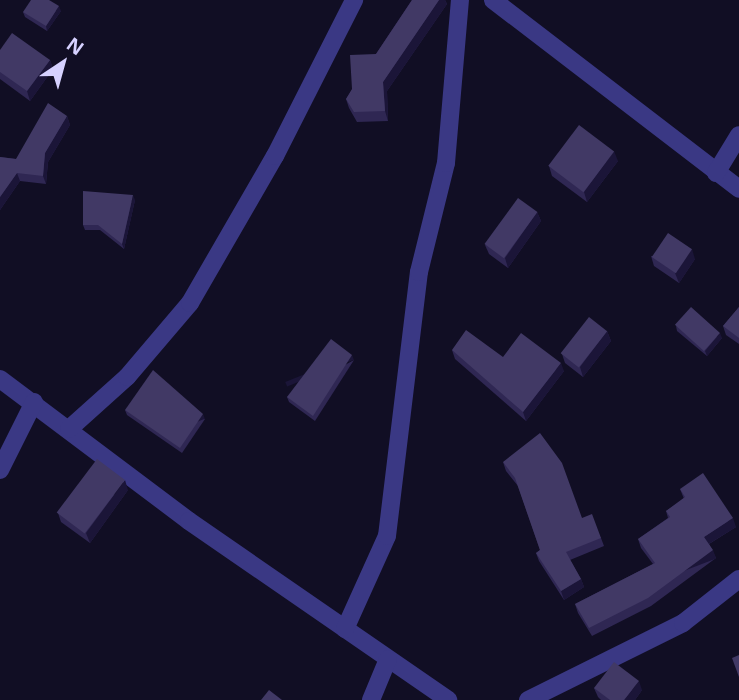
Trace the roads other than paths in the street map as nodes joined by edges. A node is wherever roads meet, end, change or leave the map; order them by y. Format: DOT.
graph roads {
  1 [pos="354,0"];
  2 [pos="460,0"];
  3 [pos="493,0"];
  4 [pos="739,135"];
  5 [pos="716,173"];
  6 [pos="739,189"];
  7 [pos="0,379"];
  8 [pos="34,402"];
  9 [pos="69,429"];
  10 [pos="0,470"];
  11 [pos="739,579"];
  12 [pos="345,629"];
  13 [pos="388,659"];
  14 [pos="371,700"];
  15 [pos="448,700"];
  16 [pos="528,700"];
  1 -- 9 [label="street"];
  2 -- 12 [label="street"];
  3 -- 5 [label="street"];
  4 -- 5 [label="street"];
  5 -- 6 [label="street"];
  7 -- 8 [label="street"];
  8 -- 9 [label="street"];
  8 -- 10 [label="street"];
  9 -- 12 [label="street"];
  11 -- 16 [label="street"];
  12 -- 13 [label="street"];
  13 -- 14 [label="street"];
  13 -- 15 [label="street"];
}
